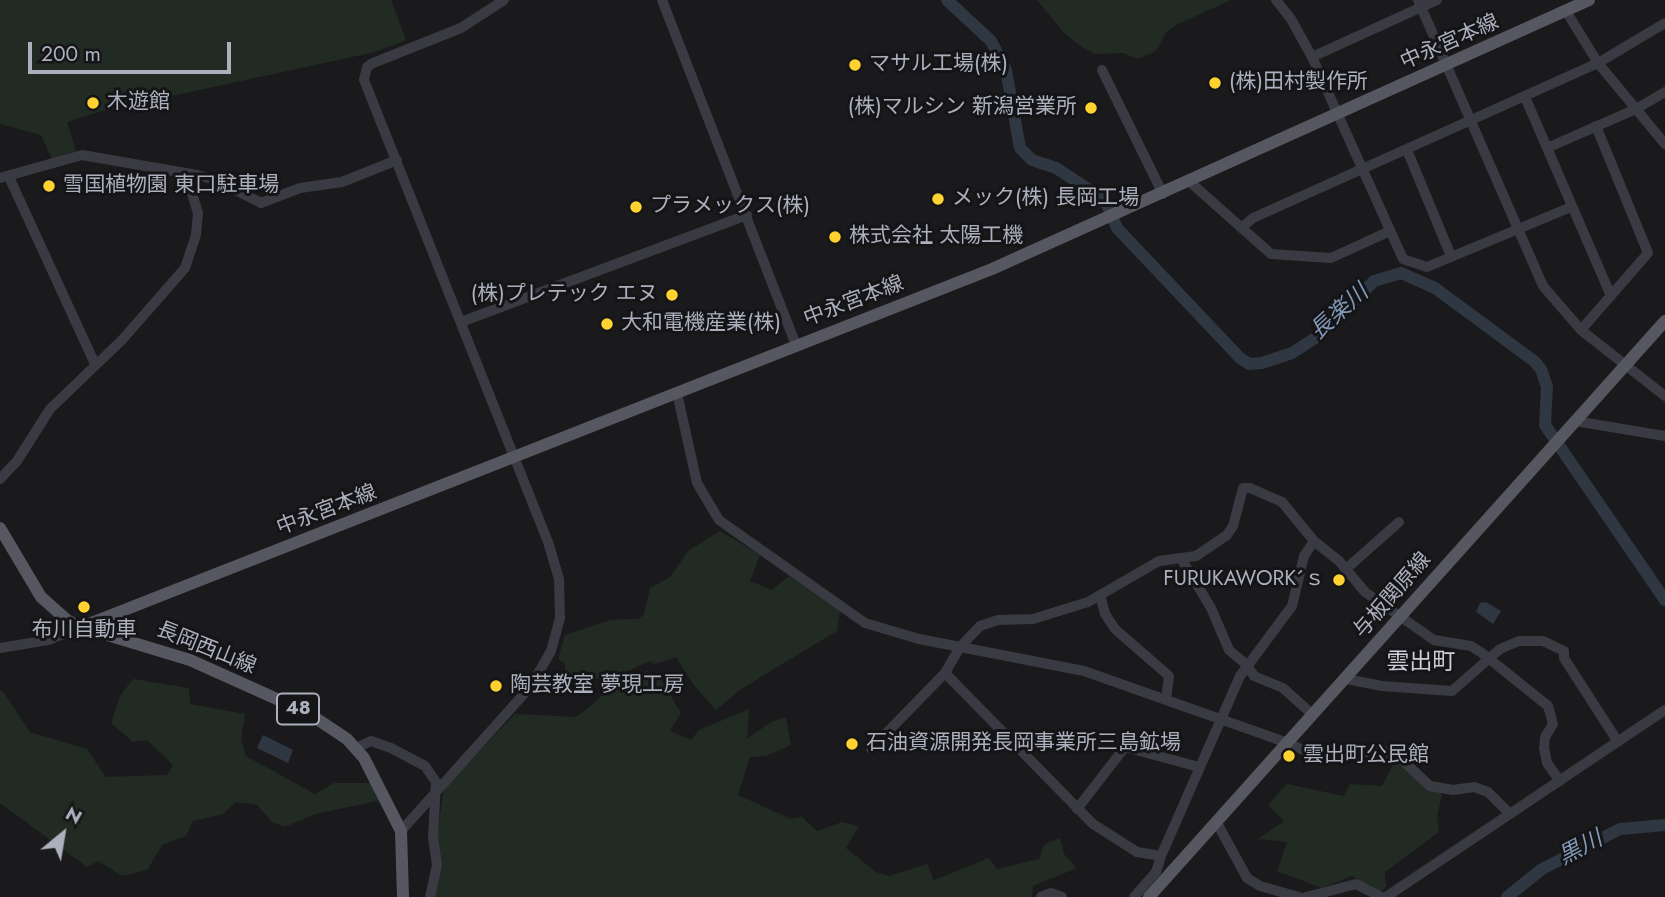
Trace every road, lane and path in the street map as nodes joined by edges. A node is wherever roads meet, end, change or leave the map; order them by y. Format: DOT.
graph roads {
  1 [pos="504,0"];
  2 [pos="662,0"];
  3 [pos="1276,0"];
  4 [pos="1437,0"];
  5 [pos="1589,0"];
  6 [pos="1420,3"];
  7 [pos="1568,7"];
  8 [pos="1665,23"];
  9 [pos="1312,57"];
  10 [pos="1598,63"];
  11 [pos="1448,65"];
  12 [pos="1102,70"];
  13 [pos="1665,92"];
  14 [pos="1525,97"];
  15 [pos="1636,109"];
  16 [pos="1337,115"];
  17 [pos="1472,121"];
  18 [pos="1596,126"];
  19 [pos="1665,144"];
  20 [pos="1547,148"];
  21 [pos="1408,150"];
  22 [pos="397,160"];
  23 [pos="1363,170"];
  24 [pos="186,174"];
  25 [pos="5,178"];
  26 [pos="1190,182"];
  27 [pos="1164,194"];
  28 [pos="1572,207"];
  29 [pos="747,215"];
  30 [pos="1241,228"];
  31 [pos="1516,230"];
  32 [pos="1390,231"];
  33 [pos="1451,256"];
  34 [pos="1611,296"];
  35 [pos="1665,321"];
  36 [pos="461,322"];
  37 [pos="1581,330"];
  38 [pos="796,345"];
  39 [pos="95,364"];
  40 [pos="1626,365"];
  41 [pos="677,393"];
  42 [pos="1665,396"];
  43 [pos="1576,421"];
  44 [pos="1665,436"];
  45 [pos="514,458"];
  46 [pos="0,479"];
  47 [pos="1399,522"];
  48 [pos="0,528"];
  49 [pos="1314,541"];
  50 [pos="1182,560"];
  51 [pos="1346,569"];
  52 [pos="1101,598"];
  53 [pos="1401,617"];
  54 [pos="81,627"];
  55 [pos="960,647"];
  56 [pos="0,648"];
  57 [pos="1489,660"];
  58 [pos="1247,665"];
  59 [pos="945,673"];
  60 [pos="1346,679"];
  61 [pos="1166,699"];
  62 [pos="1665,710"];
  63 [pos="1313,715"];
  64 [pos="1218,720"];
  65 [pos="1618,742"];
  66 [pos="1288,743"];
  67 [pos="356,748"];
  68 [pos="871,749"];
  69 [pos="1199,767"];
  70 [pos="1560,781"];
  71 [pos="437,787"];
  72 [pos="1077,809"];
  73 [pos="1510,814"];
  74 [pos="1217,823"];
  75 [pos="401,831"];
  76 [pos="1161,856"];
  77 [pos="403,897"];
  78 [pos="430,897"];
  79 [pos="1041,897"];
  80 [pos="1062,897"];
  81 [pos="1134,897"];
  82 [pos="1149,897"];
  83 [pos="1299,897"];
  84 [pos="1306,897"];
  85 [pos="1381,897"];
  86 [pos="1386,897"];
  1 -- 22 [label="street"];
  2 -- 29 [label="street"];
  3 -- 9 [label="street"];
  4 -- 6 [label="street"];
  5 -- 7 [label="main road, 中永宮本線"];
  6 -- 9 [label="street"];
  6 -- 11 [label="street"];
  7 -- 10 [label="street"];
  7 -- 11 [label="main road, 中永宮本線"];
  8 -- 10 [label="street"];
  9 -- 16 [label="street"];
  10 -- 14 [label="street"];
  10 -- 15 [label="street"];
  11 -- 16 [label="main road, 中永宮本線"];
  11 -- 17 [label="street"];
  12 -- 27 [label="street"];
  13 -- 15 [label="street"];
  14 -- 17 [label="street"];
  14 -- 20 [label="street"];
  15 -- 18 [label="street"];
  15 -- 19 [label="street"];
  16 -- 23 [label="street"];
  16 -- 26 [label="main road, 中永宮本線"];
  17 -- 21 [label="street"];
  17 -- 31 [label="street"];
  18 -- 20 [label="street"];
  18 -- 34 [label="street"];
  20 -- 28 [label="street"];
  21 -- 23 [label="street"];
  21 -- 33 [label="street"];
  22 -- 24 [label="street"];
  22 -- 36 [label="street"];
  23 -- 30 [label="street"];
  23 -- 32 [label="street"];
  24 -- 25 [label="street"];
  24 -- 39 [label="street"];
  25 -- 39 [label="street"];
  26 -- 27 [label="main road, 中永宮本線"];
  26 -- 30 [label="street"];
  27 -- 38 [label="main road, 中永宮本線"];
  28 -- 31 [label="street"];
  28 -- 34 [label="street"];
  29 -- 36 [label="street"];
  29 -- 38 [label="street"];
  30 -- 32 [label="street"];
  31 -- 33 [label="street"];
  31 -- 37 [label="street"];
  32 -- 33 [label="street"];
  34 -- 37 [label="street"];
  35 -- 40 [label="main road, 与板関原線"];
  36 -- 45 [label="street"];
  37 -- 40 [label="street"];
  38 -- 41 [label="main road, 中永宮本線"];
  39 -- 46 [label="street"];
  40 -- 42 [label="street"];
  40 -- 43 [label="main road, 与板関原線"];
  41 -- 45 [label="main road, 中永宮本線"];
  41 -- 55 [label="street"];
  43 -- 44 [label="street"];
  43 -- 53 [label="main road, 与板関原線"];
  45 -- 54 [label="main road, 中永宮本線"];
  45 -- 71 [label="street"];
  47 -- 51 [label="street"];
  48 -- 54 [label="main road, 長岡西山線 / 48"];
  49 -- 50 [label="street"];
  49 -- 51 [label="street"];
  49 -- 58 [label="street"];
  50 -- 52 [label="street"];
  50 -- 58 [label="street"];
  51 -- 53 [label="street"];
  52 -- 55 [label="street"];
  52 -- 61 [label="street"];
  53 -- 57 [label="street"];
  53 -- 60 [label="main road, 与板関原線"];
  54 -- 56 [label="street"];
  54 -- 67 [label="main road, 長岡西山線 / 48"];
  55 -- 59 [label="street"];
  55 -- 61 [label="street"];
  57 -- 60 [label="street"];
  57 -- 65 [label="street"];
  57 -- 70 [label="street"];
  58 -- 63 [label="street"];
  58 -- 64 [label="street"];
  59 -- 68 [label="street"];
  59 -- 72 [label="street"];
  60 -- 63 [label="main road, 与板関原線"];
  61 -- 64 [label="street"];
  62 -- 65 [label="street"];
  63 -- 66 [label="main road, 与板関原線"];
  64 -- 66 [label="street"];
  64 -- 69 [label="street"];
  65 -- 70 [label="street"];
  66 -- 73 [label="street"];
  66 -- 74 [label="main road, 与板関原線"];
  67 -- 71 [label="street"];
  67 -- 75 [label="main road, 長岡西山線 / 48"];
  69 -- 72 [label="street"];
  69 -- 76 [label="street"];
  70 -- 73 [label="street"];
  71 -- 75 [label="street"];
  71 -- 78 [label="street"];
  72 -- 76 [label="street"];
  73 -- 86 [label="street"];
  74 -- 82 [label="main road, 与板関原線"];
  74 -- 83 [label="street"];
  75 -- 77 [label="main road, 長岡西山線 / 48"];
  76 -- 81 [label="street"];
  79 -- 80 [label="street"];
  84 -- 85 [label="street"];
}
